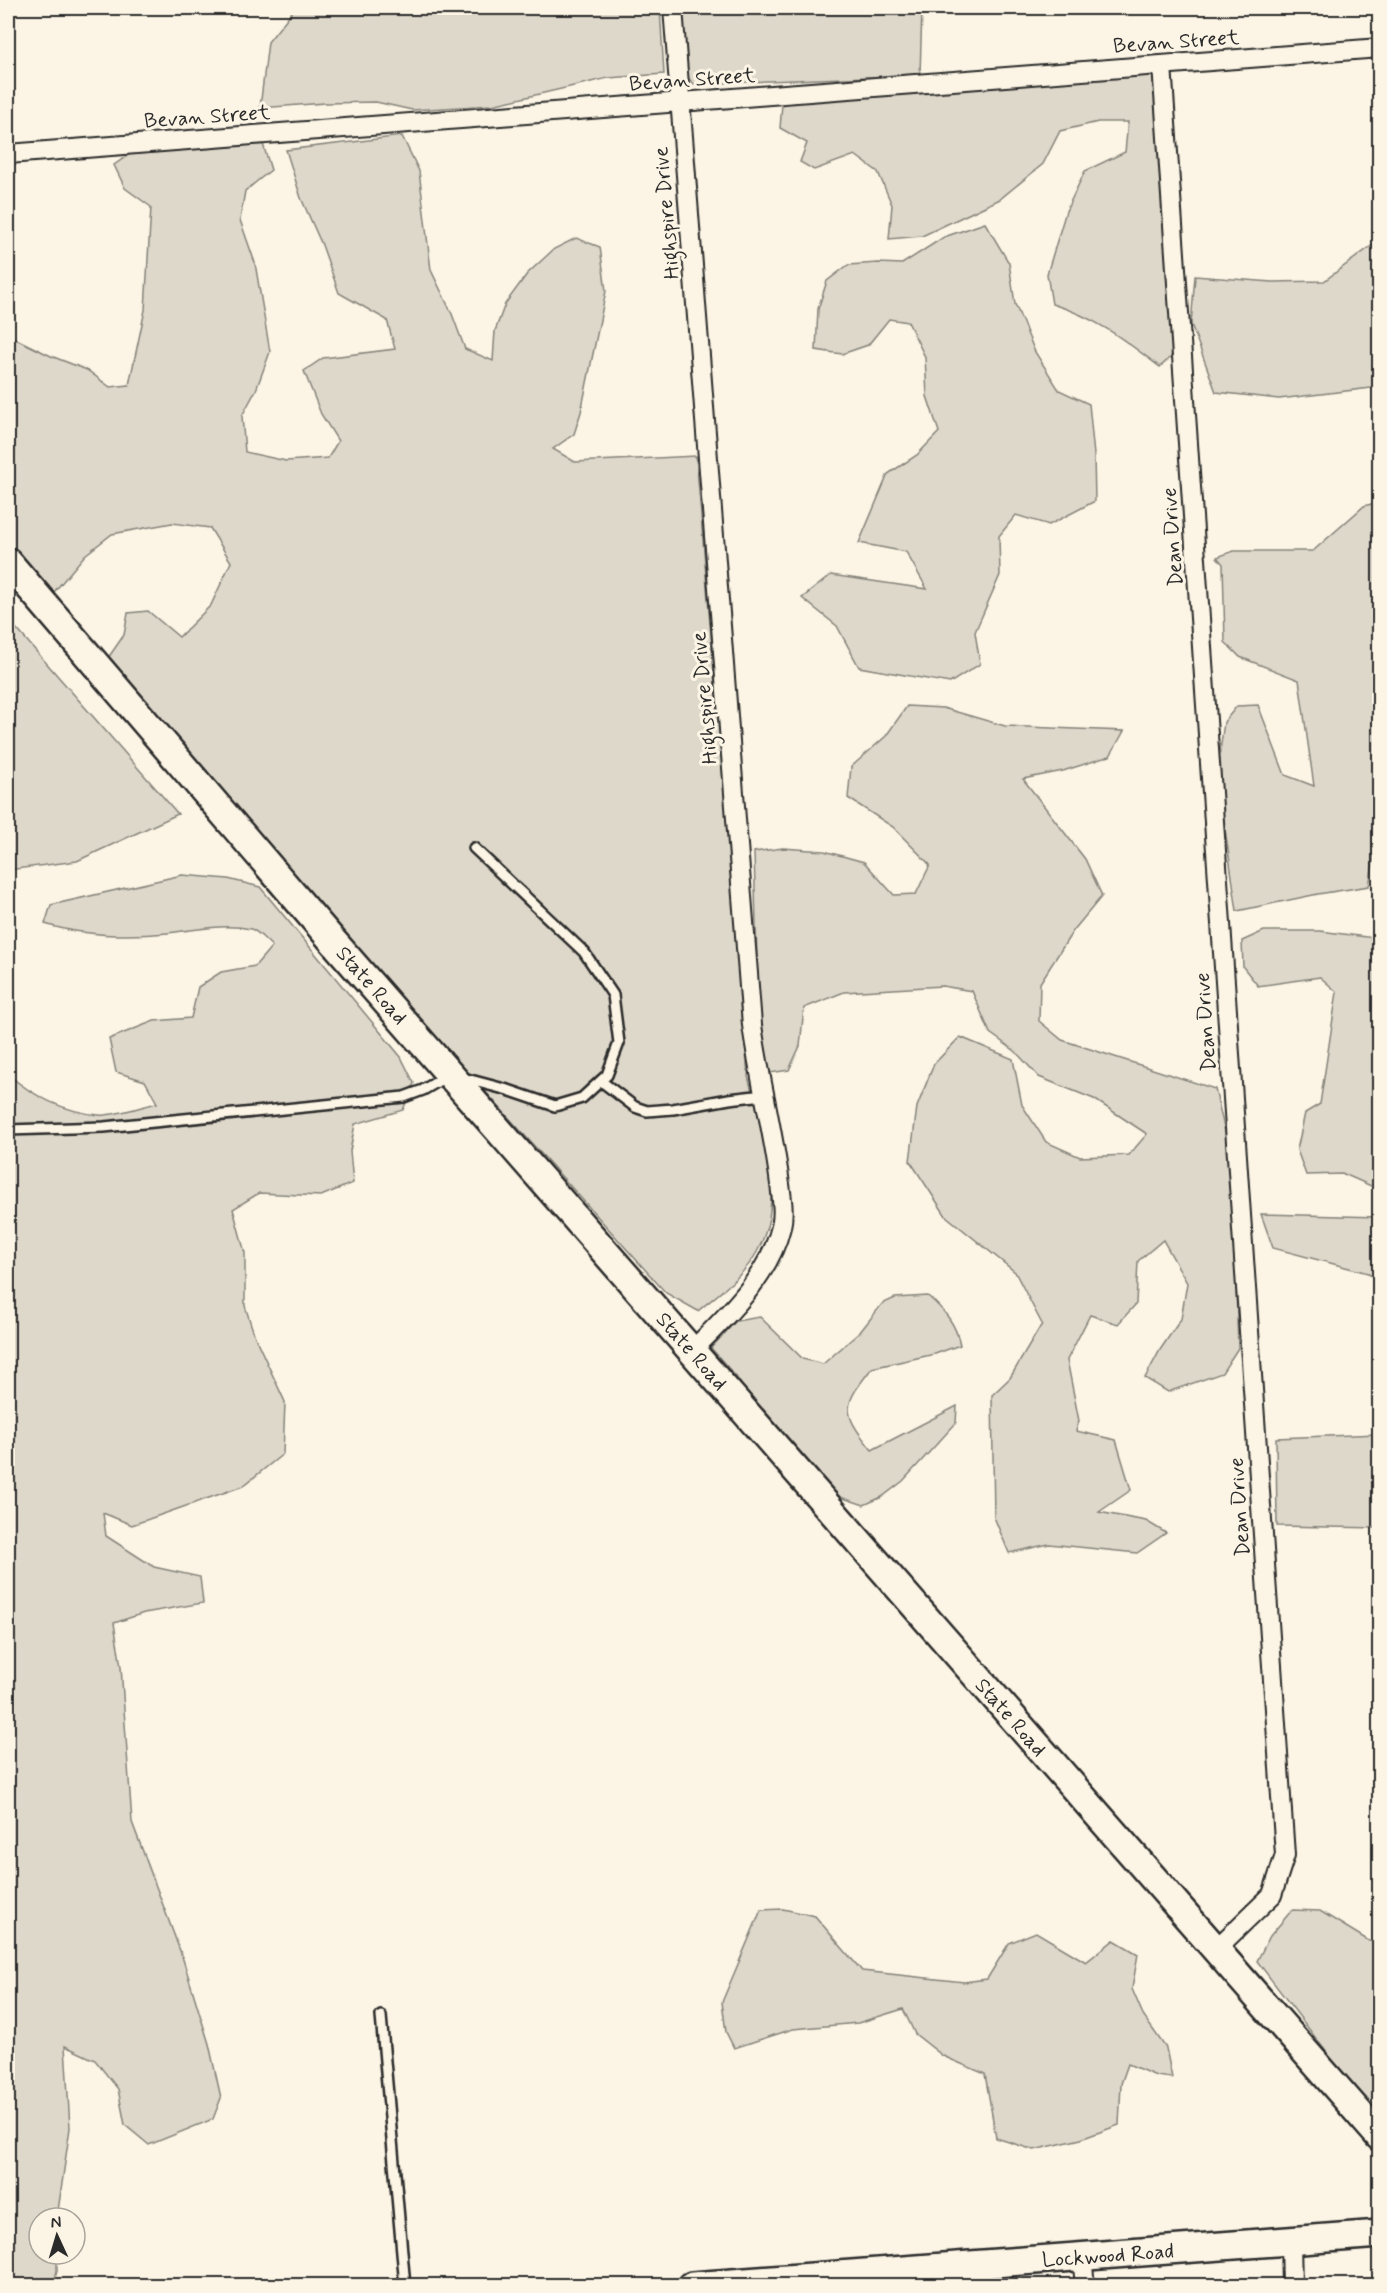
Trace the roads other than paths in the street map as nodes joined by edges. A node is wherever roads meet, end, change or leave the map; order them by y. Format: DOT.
graph roads {
  1 [pos="673,8"];
  2 [pos="1380,48"];
  3 [pos="1162,65"];
  4 [pos="679,102"];
  5 [pos="8,154"];
  6 [pos="8,562"];
  7 [pos="474,848"];
  8 [pos="450,1075"];
  9 [pos="601,1081"];
  10 [pos="764,1095"];
  11 [pos="8,1130"];
  12 [pos="692,1351"];
  13 [pos="1215,1950"];
  14 [pos="381,2016"];
  15 [pos="1380,2137"];
  16 [pos="1380,2234"];
  17 [pos="1291,2242"];
  18 [pos="1082,2256"];
  19 [pos="405,2286"];
  20 [pos="692,2286"];
  21 [pos="1085,2286"];
  22 [pos="1292,2286"];
  1 -- 4 [label="street, Highspire Drive"];
  2 -- 3 [label="street, Bevan Street"];
  3 -- 4 [label="street, Bevan Street"];
  3 -- 13 [label="street, Dean Drive"];
  4 -- 5 [label="street, Bevan Street"];
  4 -- 10 [label="street, Highspire Drive"];
  6 -- 8 [label="street, State Road"];
  7 -- 9 [label="lane"];
  8 -- 9 [label="lane"];
  8 -- 11 [label="lane"];
  8 -- 12 [label="street, State Road"];
  9 -- 10 [label="lane"];
  10 -- 12 [label="street, Highspire Drive"];
  12 -- 13 [label="street, State Road"];
  13 -- 15 [label="street, State Road"];
  14 -- 19 [label="lane"];
  16 -- 17 [label="street, Lockwood Road"];
  17 -- 18 [label="street, Lockwood Road"];
  17 -- 22 [label="street"];
  18 -- 20 [label="street, Lockwood Road"];
  18 -- 21 [label="street"];
}
